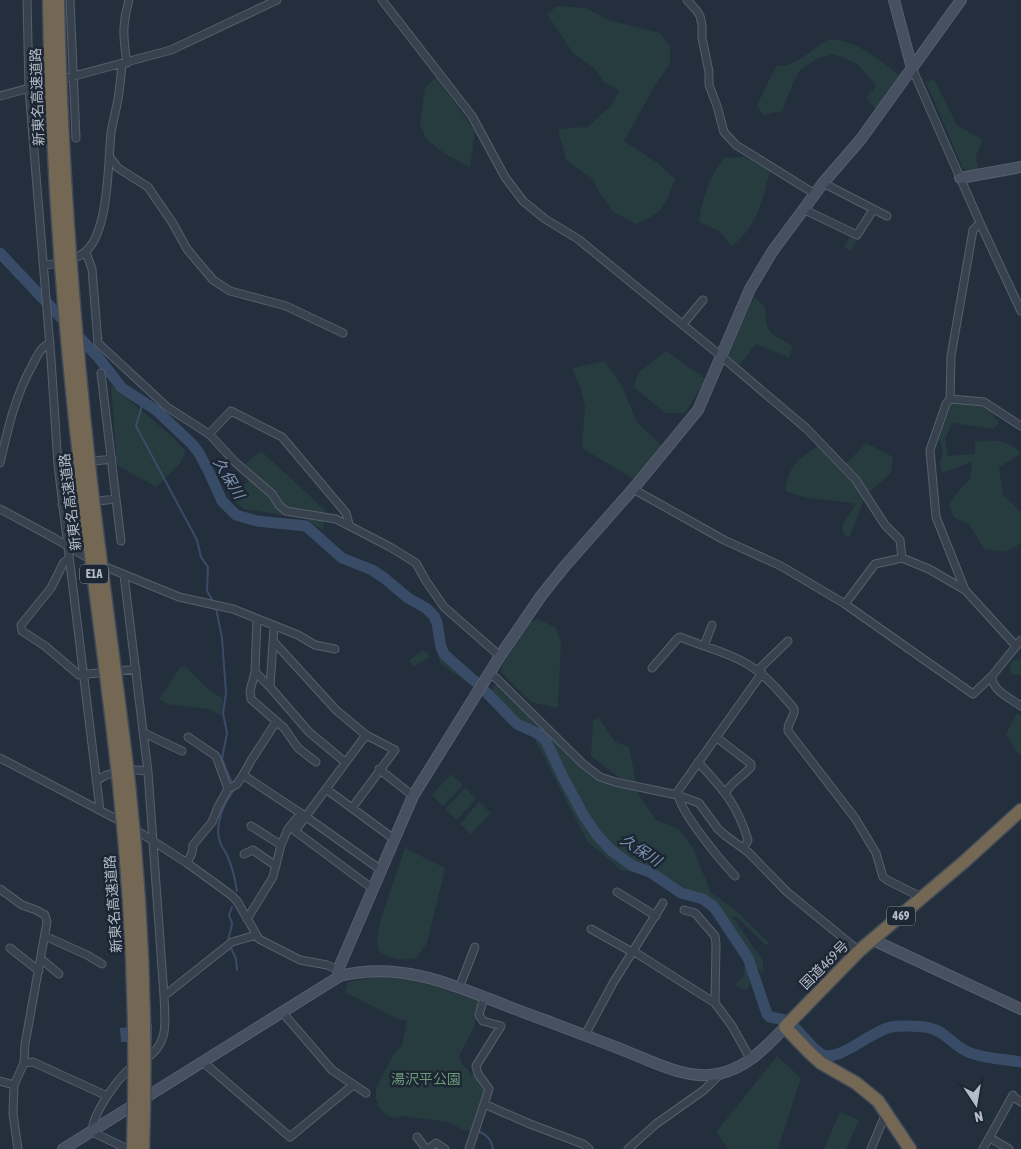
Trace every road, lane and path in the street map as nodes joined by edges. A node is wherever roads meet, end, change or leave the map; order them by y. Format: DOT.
graph roads {
  1 [pos="26,0"];
  2 [pos="49,0"];
  3 [pos="58,0"];
  4 [pos="70,0"];
  5 [pos="129,0"];
  6 [pos="276,0"];
  7 [pos="382,0"];
  8 [pos="687,0"];
  9 [pos="894,0"];
  10 [pos="961,0"];
  11 [pos="125,64"];
  12 [pos="912,68"];
  13 [pos="72,77"];
  14 [pos="29,89"];
  15 [pos="0,96"];
  16 [pos="76,138"];
  17 [pos="109,156"];
  18 [pos="1021,167"];
  19 [pos="960,178"];
  20 [pos="823,183"];
  21 [pos="814,194"];
  22 [pos="804,210"];
  23 [pos="873,210"];
  24 [pos="887,216"];
  25 [pos="980,223"];
  26 [pos="86,252"];
  27 [pos="43,265"];
  28 [pos="703,300"];
  29 [pos="1021,311"];
  30 [pos="683,324"];
  31 [pos="343,333"];
  32 [pos="50,344"];
  33 [pos="722,356"];
  34 [pos="101,373"];
  35 [pos="950,399"];
  36 [pos="1021,426"];
  37 [pos="208,434"];
  38 [pos="112,459"];
  39 [pos="0,463"];
  40 [pos="58,465"];
  41 [pos="633,488"];
  42 [pos="116,499"];
  43 [pos="62,505"];
  44 [pos="0,509"];
  45 [pos="348,524"];
  46 [pos="121,541"];
  47 [pos="67,545"];
  48 [pos="902,558"];
  49 [pos="69,559"];
  50 [pos="124,575"];
  51 [pos="965,590"];
  52 [pos="845,604"];
  53 [pos="257,619"];
  54 [pos="712,625"];
  55 [pos="274,626"];
  56 [pos="274,642"];
  57 [pos="788,642"];
  58 [pos="1018,642"];
  59 [pos="704,646"];
  60 [pos="335,649"];
  61 [pos="500,656"];
  62 [pos="652,668"];
  63 [pos="136,669"];
  64 [pos="255,672"];
  65 [pos="760,672"];
  66 [pos="490,674"];
  67 [pos="84,675"];
  68 [pos="992,676"];
  69 [pos="270,687"];
  70 [pos="1021,706"];
  71 [pos="276,722"];
  72 [pos="144,732"];
  73 [pos="366,735"];
  74 [pos="188,737"];
  75 [pos="716,737"];
  76 [pos="182,751"];
  77 [pos="0,758"];
  78 [pos="316,762"];
  79 [pos="346,762"];
  80 [pos="698,762"];
  81 [pos="379,770"];
  82 [pos="148,772"];
  83 [pos="243,776"];
  84 [pos="96,781"];
  85 [pos="228,789"];
  86 [pos="326,789"];
  87 [pos="726,792"];
  88 [pos="677,795"];
  89 [pos="414,796"];
  90 [pos="352,808"];
  91 [pos="100,810"];
  92 [pos="1021,810"];
  93 [pos="303,815"];
  94 [pos="250,826"];
  95 [pos="394,839"];
  96 [pos="154,840"];
  97 [pos="281,845"];
  98 [pos="744,848"];
  99 [pos="244,854"];
  100 [pos="187,863"];
  101 [pos="276,866"];
  102 [pos="381,870"];
  103 [pos="735,876"];
  104 [pos="0,889"];
  105 [pos="373,889"];
  106 [pos="617,892"];
  107 [pos="922,898"];
  108 [pos="664,903"];
  109 [pos="684,910"];
  110 [pos="656,916"];
  111 [pos="247,919"];
  112 [pos="591,929"];
  113 [pos="256,935"];
  114 [pos="45,936"];
  115 [pos="873,940"];
  116 [pos="475,947"];
  117 [pos="10,948"];
  118 [pos="858,951"];
  119 [pos="633,952"];
  120 [pos="41,959"];
  121 [pos="102,964"];
  122 [pos="39,971"];
  123 [pos="339,973"];
  124 [pos="59,974"];
  125 [pos="459,988"];
  126 [pos="164,996"];
  127 [pos="484,997"];
  128 [pos="715,1003"];
  129 [pos="1021,1009"];
  130 [pos="282,1012"];
  131 [pos="785,1027"];
  132 [pos="585,1036"];
  133 [pos="750,1060"];
  134 [pos="24,1062"];
  135 [pos="203,1062"];
  136 [pos="720,1074"];
  137 [pos="0,1081"];
  138 [pos="14,1085"];
  139 [pos="354,1085"];
  140 [pos="366,1093"];
  141 [pos="108,1096"];
  142 [pos="1021,1102"];
  143 [pos="484,1104"];
  144 [pos="886,1112"];
  145 [pos="92,1132"];
  146 [pos="417,1137"];
  147 [pos="990,1138"];
  148 [pos="18,1149"];
  149 [pos="64,1149"];
  150 [pos="128,1149"];
  151 [pos="133,1149"];
  152 [pos="143,1149"];
  153 [pos="427,1149"];
  154 [pos="445,1149"];
  155 [pos="469,1149"];
  156 [pos="589,1149"];
  157 [pos="628,1149"];
  158 [pos="871,1149"];
  159 [pos="910,1149"];
  160 [pos="983,1149"];
  161 [pos="1009,1149"];
  1 -- 14 [label="street"];
  2 -- 151 [label="highway, 新東名高速道路 / E1A, bridge"];
  3 -- 152 [label="highway, 新東名高速道路 / E1A, bridge"];
  4 -- 13 [label="street"];
  5 -- 11 [label="street"];
  6 -- 11 [label="street"];
  7 -- 30 [label="street"];
  8 -- 21 [label="street"];
  9 -- 12 [label="street"];
  10 -- 12 [label="street"];
  11 -- 13 [label="street"];
  11 -- 17 [label="street"];
  12 -- 19 [label="street"];
  12 -- 20 [label="street"];
  13 -- 14 [label="street"];
  13 -- 16 [label="street"];
  14 -- 15 [label="street"];
  14 -- 27 [label="street"];
  17 -- 26 [label="street"];
  17 -- 31 [label="street"];
  18 -- 19 [label="street"];
  19 -- 25 [label="street"];
  20 -- 21 [label="street"];
  20 -- 23 [label="street"];
  21 -- 22 [label="street"];
  22 -- 23 [label="street"];
  22 -- 33 [label="street"];
  23 -- 24 [label="street"];
  25 -- 29 [label="street"];
  25 -- 35 [label="street"];
  26 -- 27 [label="street"];
  26 -- 37 [label="street"];
  27 -- 32 [label="street"];
  28 -- 30 [label="street"];
  30 -- 33 [label="street"];
  32 -- 39 [label="street"];
  32 -- 40 [label="street"];
  33 -- 41 [label="street"];
  33 -- 48 [label="street"];
  34 -- 38 [label="street"];
  35 -- 36 [label="street"];
  35 -- 51 [label="street"];
  37 -- 45 [label="street"];
  37 -- 45 [label="street"];
  38 -- 40 [label="street"];
  38 -- 42 [label="street"];
  40 -- 43 [label="street"];
  41 -- 52 [label="street"];
  41 -- 61 [label="street"];
  42 -- 43 [label="street"];
  42 -- 46 [label="street"];
  43 -- 47 [label="street"];
  44 -- 47 [label="street"];
  45 -- 61 [label="street"];
  47 -- 49 [label="street"];
  47 -- 50 [label="street"];
  48 -- 51 [label="street"];
  48 -- 52 [label="street"];
  49 -- 67 [label="street"];
  49 -- 67 [label="street"];
  50 -- 53 [label="street"];
  50 -- 63 [label="street"];
  51 -- 58 [label="street"];
  52 -- 68 [label="street"];
  53 -- 55 [label="street"];
  53 -- 64 [label="street"];
  54 -- 59 [label="street"];
  55 -- 56 [label="street"];
  55 -- 60 [label="street"];
  56 -- 69 [label="street"];
  56 -- 73 [label="street"];
  57 -- 65 [label="street"];
  58 -- 68 [label="street"];
  59 -- 62 [label="street"];
  59 -- 65 [label="street"];
  61 -- 66 [label="street"];
  63 -- 67 [label="street"];
  63 -- 72 [label="street"];
  64 -- 69 [label="street"];
  64 -- 71 [label="street"];
  65 -- 75 [label="street"];
  65 -- 107 [label="street"];
  66 -- 88 [label="street"];
  66 -- 89 [label="street"];
  67 -- 84 [label="street"];
  68 -- 70 [label="street"];
  69 -- 79 [label="street"];
  71 -- 78 [label="street"];
  71 -- 83 [label="street"];
  72 -- 76 [label="street"];
  72 -- 82 [label="street"];
  73 -- 79 [label="street"];
  73 -- 81 [label="street"];
  74 -- 85 [label="street"];
  75 -- 80 [label="street"];
  75 -- 87 [label="street"];
  77 -- 91 [label="street"];
  79 -- 86 [label="street"];
  80 -- 87 [label="street"];
  80 -- 88 [label="street"];
  81 -- 89 [label="street"];
  81 -- 90 [label="street"];
  82 -- 84 [label="street"];
  82 -- 96 [label="street"];
  83 -- 85 [label="street"];
  83 -- 93 [label="street"];
  84 -- 91 [label="street"];
  85 -- 100 [label="street"];
  86 -- 90 [label="street"];
  86 -- 93 [label="street"];
  87 -- 98 [label="street"];
  88 -- 98 [label="street"];
  88 -- 103 [label="street"];
  89 -- 95 [label="street"];
  90 -- 95 [label="street"];
  91 -- 96 [label="street"];
  92 -- 107 [label="highway, 国道469号 / 469"];
  93 -- 97 [label="street"];
  93 -- 102 [label="street"];
  93 -- 105 [label="street"];
  94 -- 97 [label="street"];
  95 -- 102 [label="street"];
  96 -- 100 [label="street"];
  96 -- 126 [label="street"];
  97 -- 101 [label="street"];
  98 -- 118 [label="street"];
  99 -- 101 [label="street"];
  100 -- 111 [label="street"];
  101 -- 111 [label="street"];
  102 -- 105 [label="street"];
  104 -- 114 [label="street"];
  105 -- 123 [label="street"];
  106 -- 110 [label="street"];
  107 -- 115 [label="highway, 国道469号 / 469"];
  108 -- 110 [label="street"];
  109 -- 128 [label="street"];
  110 -- 119 [label="street"];
  111 -- 113 [label="street"];
  112 -- 119 [label="street"];
  113 -- 123 [label="street"];
  113 -- 126 [label="street"];
  114 -- 120 [label="street"];
  114 -- 121 [label="street"];
  115 -- 118 [label="highway, 国道469号 / 469"];
  115 -- 129 [label="street"];
  116 -- 125 [label="street"];
  117 -- 122 [label="street"];
  118 -- 131 [label="highway, 国道469号 / 469"];
  119 -- 128 [label="street"];
  119 -- 132 [label="street"];
  120 -- 122 [label="street"];
  120 -- 124 [label="street"];
  122 -- 134 [label="street"];
  123 -- 125 [label="street"];
  123 -- 130 [label="street"];
  125 -- 127 [label="street"];
  126 -- 141 [label="street"];
  127 -- 132 [label="street"];
  127 -- 143 [label="street"];
  128 -- 133 [label="street"];
  130 -- 135 [label="street"];
  130 -- 139 [label="street"];
  131 -- 133 [label="street"];
  131 -- 144 [label="highway"];
  132 -- 136 [label="street"];
  133 -- 136 [label="street"];
  134 -- 138 [label="street"];
  134 -- 141 [label="street"];
  135 -- 139 [label="street"];
  135 -- 145 [label="street"];
  136 -- 157 [label="street"];
  137 -- 138 [label="street"];
  138 -- 148 [label="street"];
  139 -- 140 [label="street"];
  141 -- 145 [label="street"];
  142 -- 147 [label="street"];
  143 -- 155 [label="street"];
  143 -- 156 [label="street"];
  144 -- 158 [label="street"];
  144 -- 159 [label="highway"];
  145 -- 149 [label="street"];
  145 -- 150 [label="street"];
  146 -- 153 [label="street"];
  147 -- 160 [label="street"];
  147 -- 161 [label="street"];
  153 -- 154 [label="street"];
}
